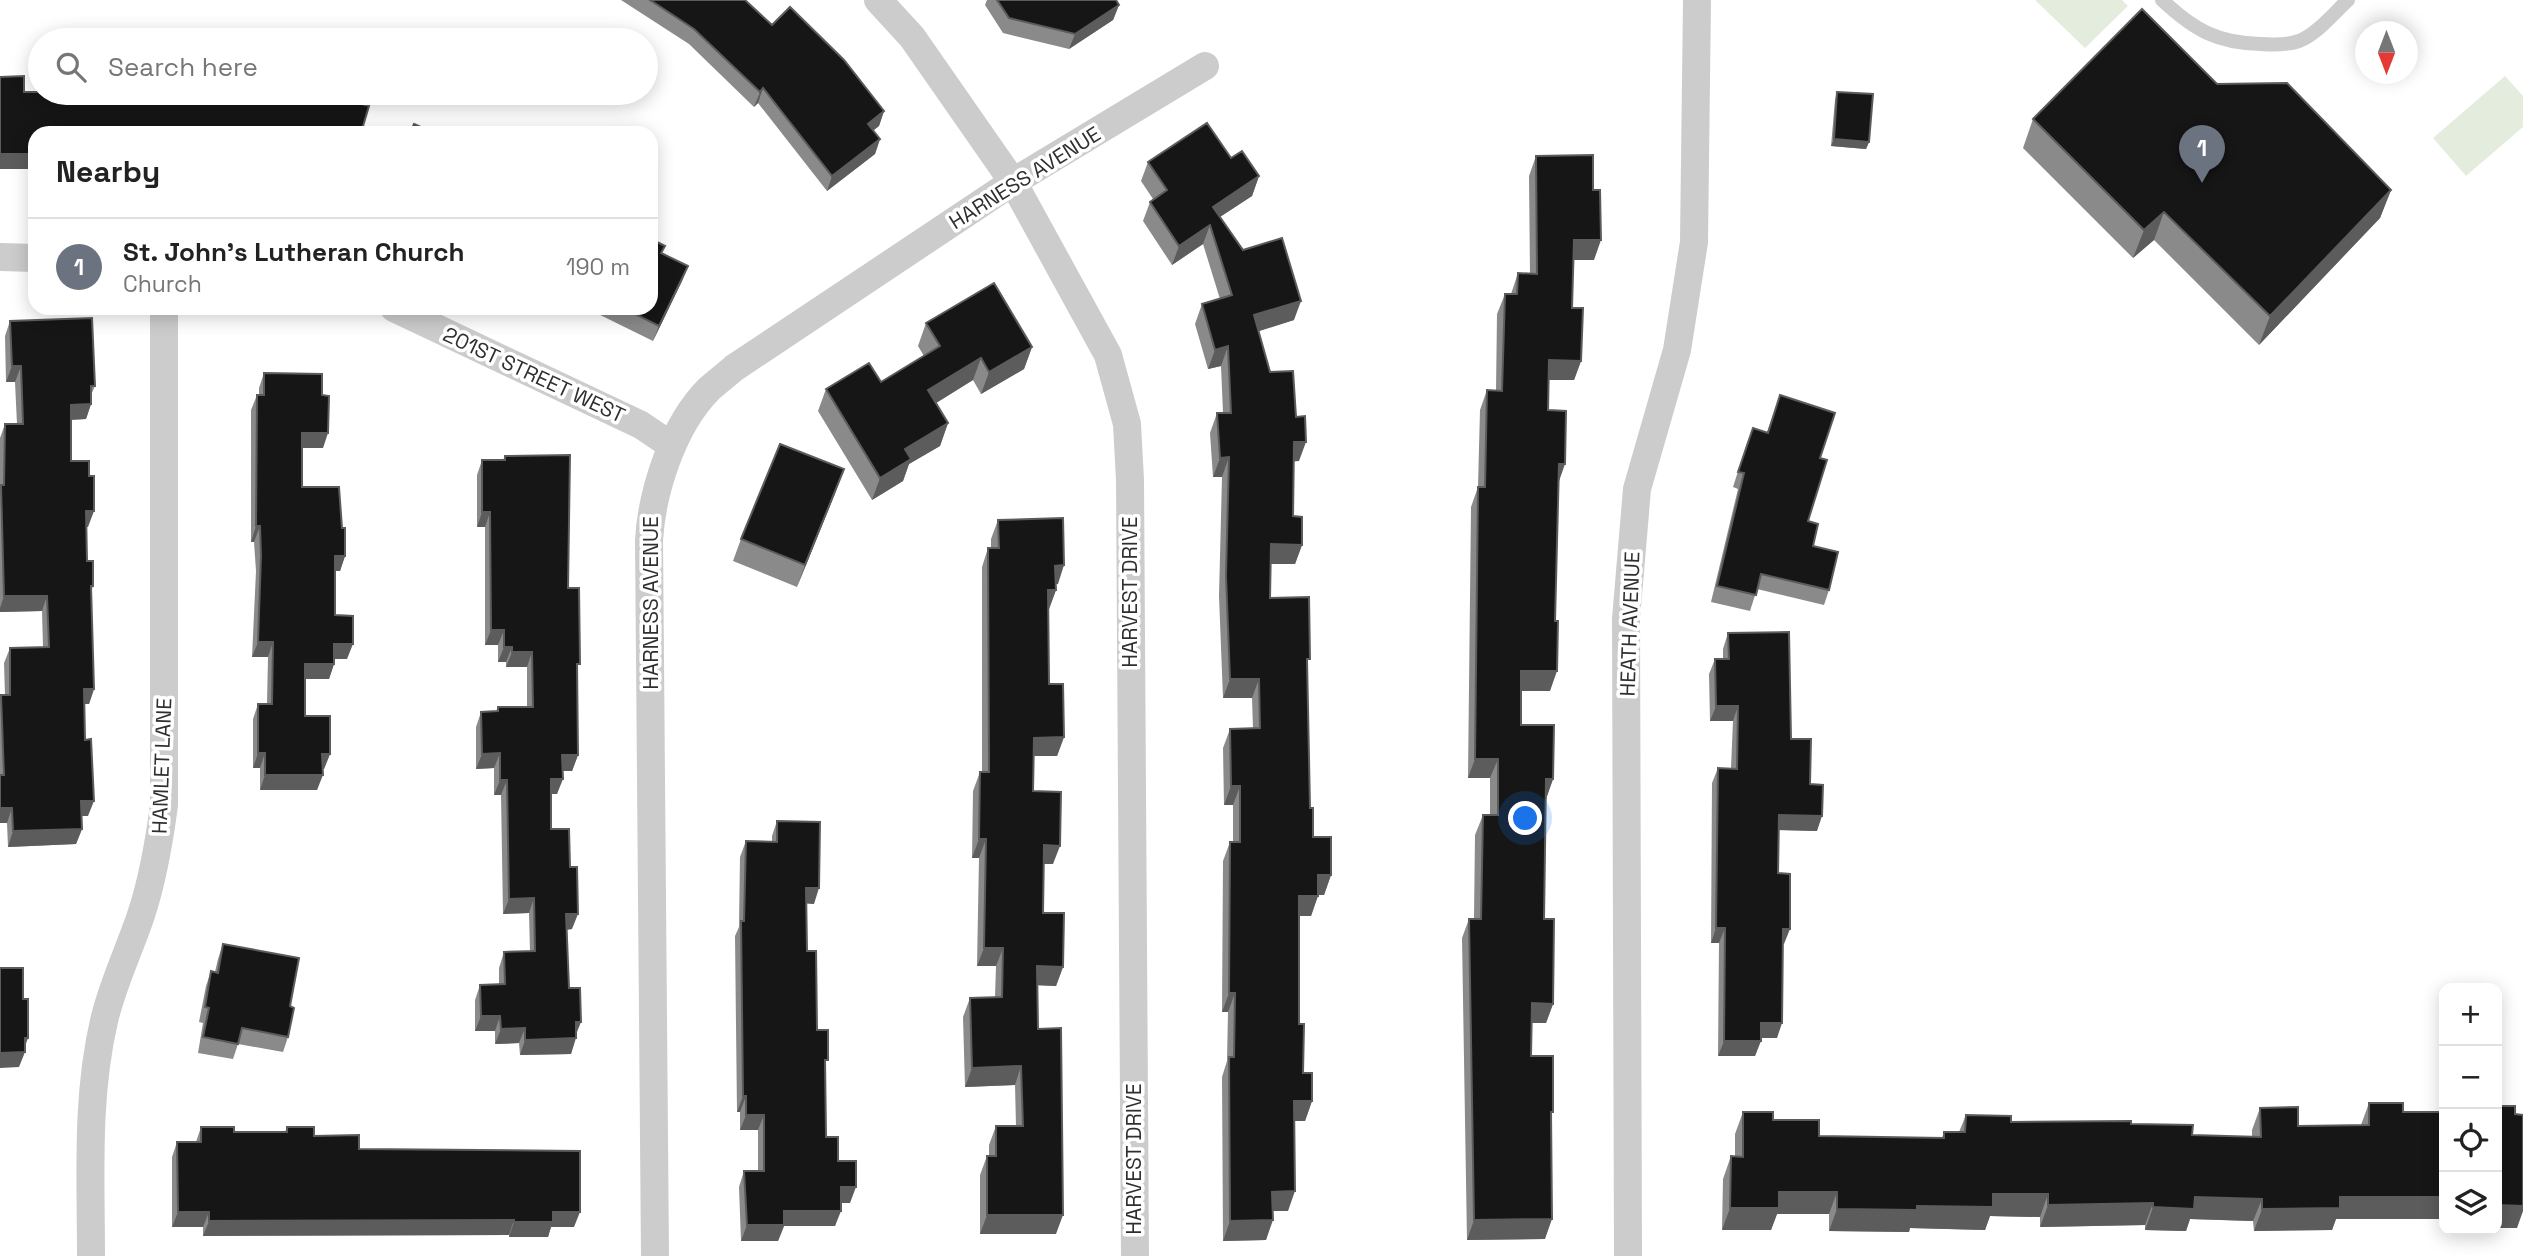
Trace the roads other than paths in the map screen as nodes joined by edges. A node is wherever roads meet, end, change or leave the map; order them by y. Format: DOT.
graph roads {
  1 [pos="878,0"];
  2 [pos="1697,0"];
  3 [pos="2161,0"];
  4 [pos="2348,0"];
  5 [pos="1205,66"];
  6 [pos="1013,182"];
  7 [pos="0,257"];
  8 [pos="28,258"];
  9 [pos="164,315"];
  10 [pos="409,315"];
  11 [pos="672,446"];
  12 [pos="91,1256"];
  13 [pos="655,1256"];
  14 [pos="1135,1256"];
  15 [pos="1628,1256"];
  1 -- 6 [label="street, HARVEST DRIVE"];
  2 -- 15 [label="street, HEATH AVENUE"];
  3 -- 4 [label="lane"];
  5 -- 6 [label="street, HARNESS AVENUE"];
  6 -- 11 [label="street, HARNESS AVENUE"];
  6 -- 14 [label="street, HARVEST DRIVE"];
  7 -- 8 [label="street"];
  9 -- 12 [label="street, HAMLET LANE"];
  10 -- 11 [label="street, 201ST STREET WEST"];
  11 -- 13 [label="street, HARNESS AVENUE"];
}
